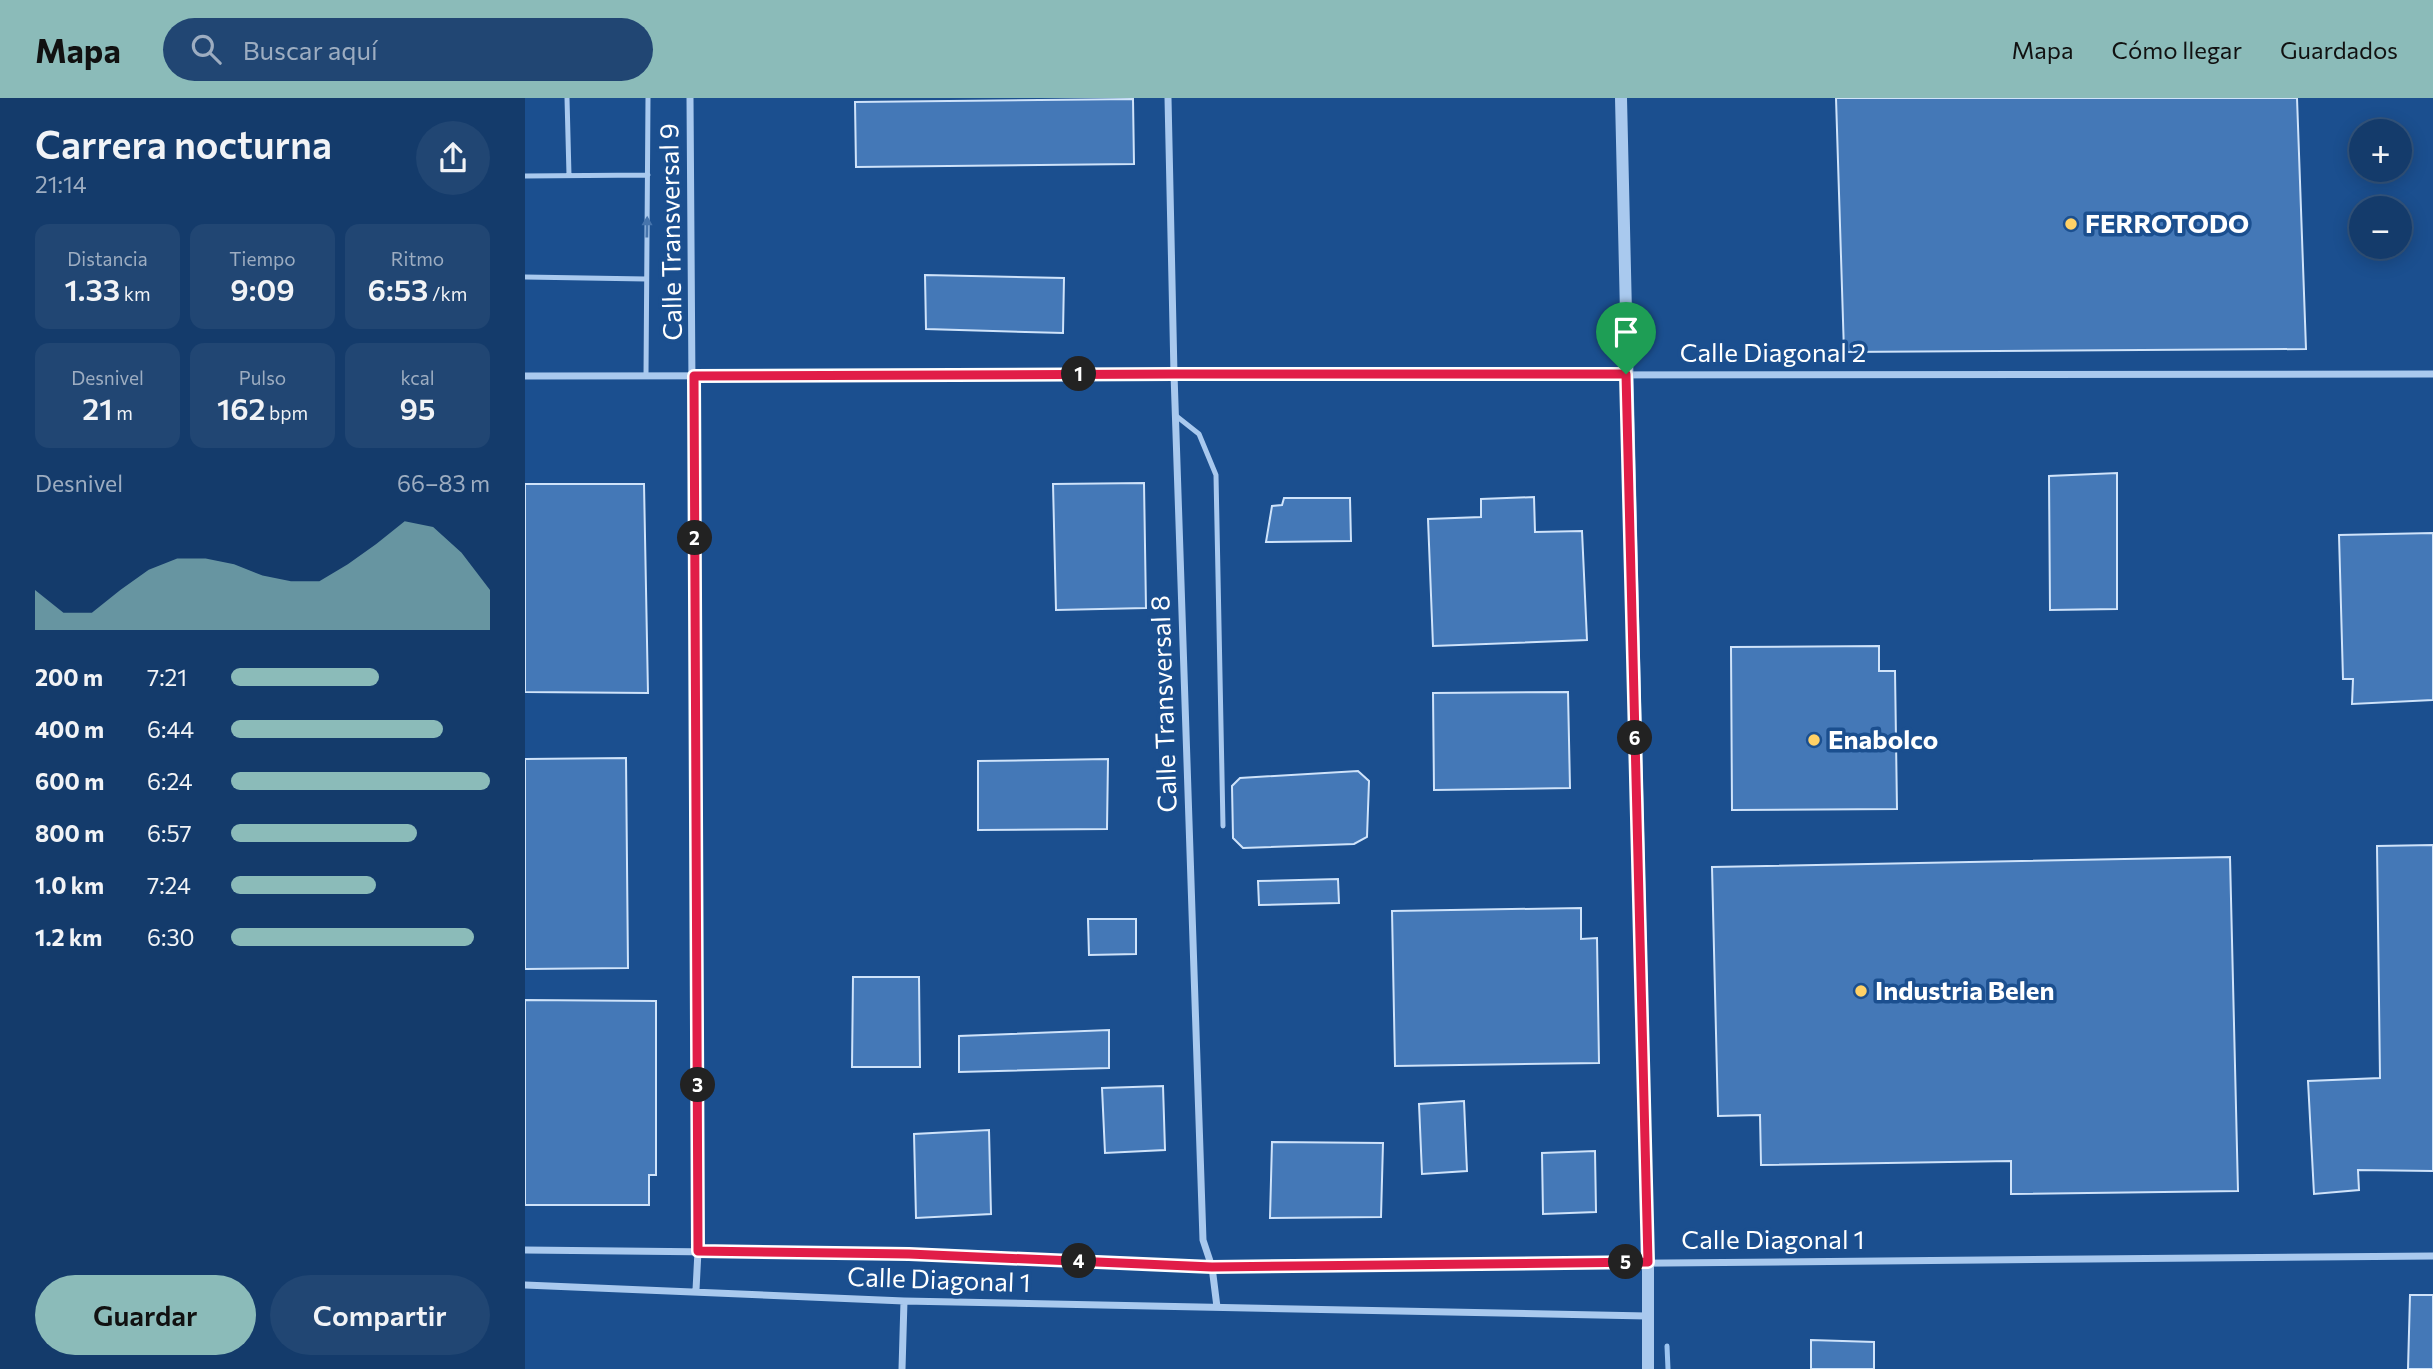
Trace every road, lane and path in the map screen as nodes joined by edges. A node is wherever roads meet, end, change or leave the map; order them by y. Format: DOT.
graph roads {
  1 [pos="567,98"];
  2 [pos="648,98"];
  3 [pos="690,98"];
  4 [pos="1168,98"];
  5 [pos="1621,98"];
  6 [pos="569,175"];
  7 [pos="648,175"];
  8 [pos="525,176"];
  9 [pos="525,277"];
  10 [pos="646,279"];
  11 [pos="1174,374"];
  12 [pos="1626,374"];
  13 [pos="2433,374"];
  14 [pos="525,376"];
  15 [pos="646,376"];
  16 [pos="694,376"];
  17 [pos="1175,415"];
  18 [pos="1223,826"];
  19 [pos="525,1250"];
  20 [pos="698,1251"];
  21 [pos="2433,1256"];
  22 [pos="1648,1262"];
  23 [pos="1212,1267"];
  24 [pos="525,1285"];
  25 [pos="696,1290"];
  26 [pos="904,1301"];
  27 [pos="1217,1307"];
  28 [pos="1647,1315"];
  29 [pos="902,1369"];
  30 [pos="1648,1369"];
  1 -- 6 [label="lane"];
  2 -- 7 [label="lane"];
  3 -- 16 [label="street, Calle Transversal 9"];
  4 -- 11 [label="street, Calle Transversal 8"];
  5 -- 12 [label="street"];
  6 -- 7 [label="lane"];
  6 -- 8 [label="lane"];
  10 -- 7 [label="lane, one-way"];
  9 -- 10 [label="lane"];
  10 -- 15 [label="lane"];
  11 -- 12 [label="street, Calle Diagonal 2"];
  11 -- 16 [label="street, Calle Diagonal 2"];
  11 -- 17 [label="street, Calle Transversal 8"];
  12 -- 13 [label="street, Calle Diagonal 2"];
  12 -- 22 [label="street"];
  14 -- 15 [label="street, Calle Diagonal 2"];
  15 -- 16 [label="street, Calle Diagonal 2"];
  16 -- 20 [label="street, Calle Transversal 9"];
  17 -- 18 [label="lane"];
  17 -- 23 [label="street, Calle Transversal 8"];
  19 -- 20 [label="street, Calle Diagonal 1"];
  20 -- 23 [label="street, Calle Diagonal 1"];
  20 -- 25 [label="street, Calle Transversal 9"];
  21 -- 22 [label="street, Calle Diagonal 1"];
  22 -- 23 [label="street, Calle Diagonal 1"];
  22 -- 28 [label="street"];
  23 -- 27 [label="street, Calle Transversal 8"];
  24 -- 25 [label="street, Calle Diagonal 1"];
  25 -- 26 [label="street, Calle Diagonal 1"];
  26 -- 27 [label="street, Calle Diagonal 1"];
  26 -- 29 [label="street"];
  27 -- 28 [label="street, Calle Diagonal 1"];
  28 -- 30 [label="street"];
}
